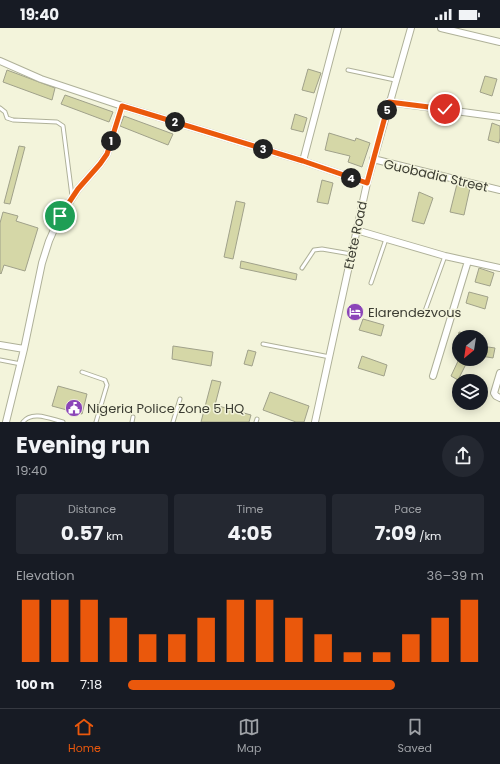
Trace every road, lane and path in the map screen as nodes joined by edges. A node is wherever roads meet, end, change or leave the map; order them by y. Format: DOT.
graph roads {
  1 [pos="338,28"];
  2 [pos="411,28"];
  3 [pos="441,28"];
  4 [pos="500,42"];
  5 [pos="0,60"];
  6 [pos="348,70"];
  7 [pos="395,80"];
  8 [pos="389,102"];
  9 [pos="122,106"];
  10 [pos="0,108"];
  11 [pos="500,117"];
  12 [pos="373,159"];
  13 [pos="303,161"];
  14 [pos="367,183"];
  15 [pos="500,190"];
  16 [pos="72,198"];
  17 [pos="356,230"];
  18 [pos="386,239"];
  19 [pos="351,254"];
  20 [pos="445,256"];
  21 [pos="468,261"];
  22 [pos="302,268"];
  23 [pos="500,268"];
  24 [pos="371,283"];
  25 [pos="425,311"];
  26 [pos="263,344"];
  27 [pos="0,345"];
  28 [pos="24,349"];
  29 [pos="330,356"];
  30 [pos="0,360"];
  31 [pos="21,364"];
  32 [pos="82,372"];
  33 [pos="500,373"];
  34 [pos="433,376"];
  35 [pos="500,398"];
  36 [pos="180,399"];
  37 [pos="133,417"];
  38 [pos="6,422"];
  39 [pos="23,422"];
  40 [pos="63,422"];
  41 [pos="96,422"];
  42 [pos="132,422"];
  43 [pos="173,422"];
  44 [pos="315,422"];
  1 -- 13 [label="street"];
  2 -- 7 [label="street, Etete Road"];
  3 -- 4 [label="street"];
  5 -- 9 [label="street"];
  6 -- 7 [label="lane"];
  7 -- 8 [label="street, Etete Road"];
  8 -- 11 [label="street"];
  8 -- 12 [label="street, Etete Road"];
  9 -- 13 [label="street"];
  9 -- 16 [label="street"];
  10 -- 16 [label="lane"];
  12 -- 14 [label="street, Etete Road"];
  12 -- 15 [label="street, Guobadia Street"];
  13 -- 14 [label="street"];
  14 -- 17 [label="street, Etete Road"];
  16 -- 28 [label="street"];
  17 -- 18 [label="street"];
  17 -- 19 [label="street, Etete Road"];
  18 -- 20 [label="street"];
  18 -- 24 [label="lane"];
  19 -- 22 [label="lane"];
  19 -- 29 [label="street, Etete Road"];
  20 -- 21 [label="street"];
  20 -- 25 [label="lane"];
  21 -- 23 [label="street"];
  21 -- 34 [label="street"];
  26 -- 29 [label="lane"];
  27 -- 28 [label="street"];
  28 -- 31 [label="street"];
  29 -- 44 [label="street, Etete Road"];
  30 -- 31 [label="lane"];
  31 -- 38 [label="street"];
  32 -- 41 [label="lane"];
  33 -- 35 [label="street"];
  36 -- 43 [label="lane"];
  37 -- 42 [label="lane"];
  39 -- 40 [label="lane"];
}
